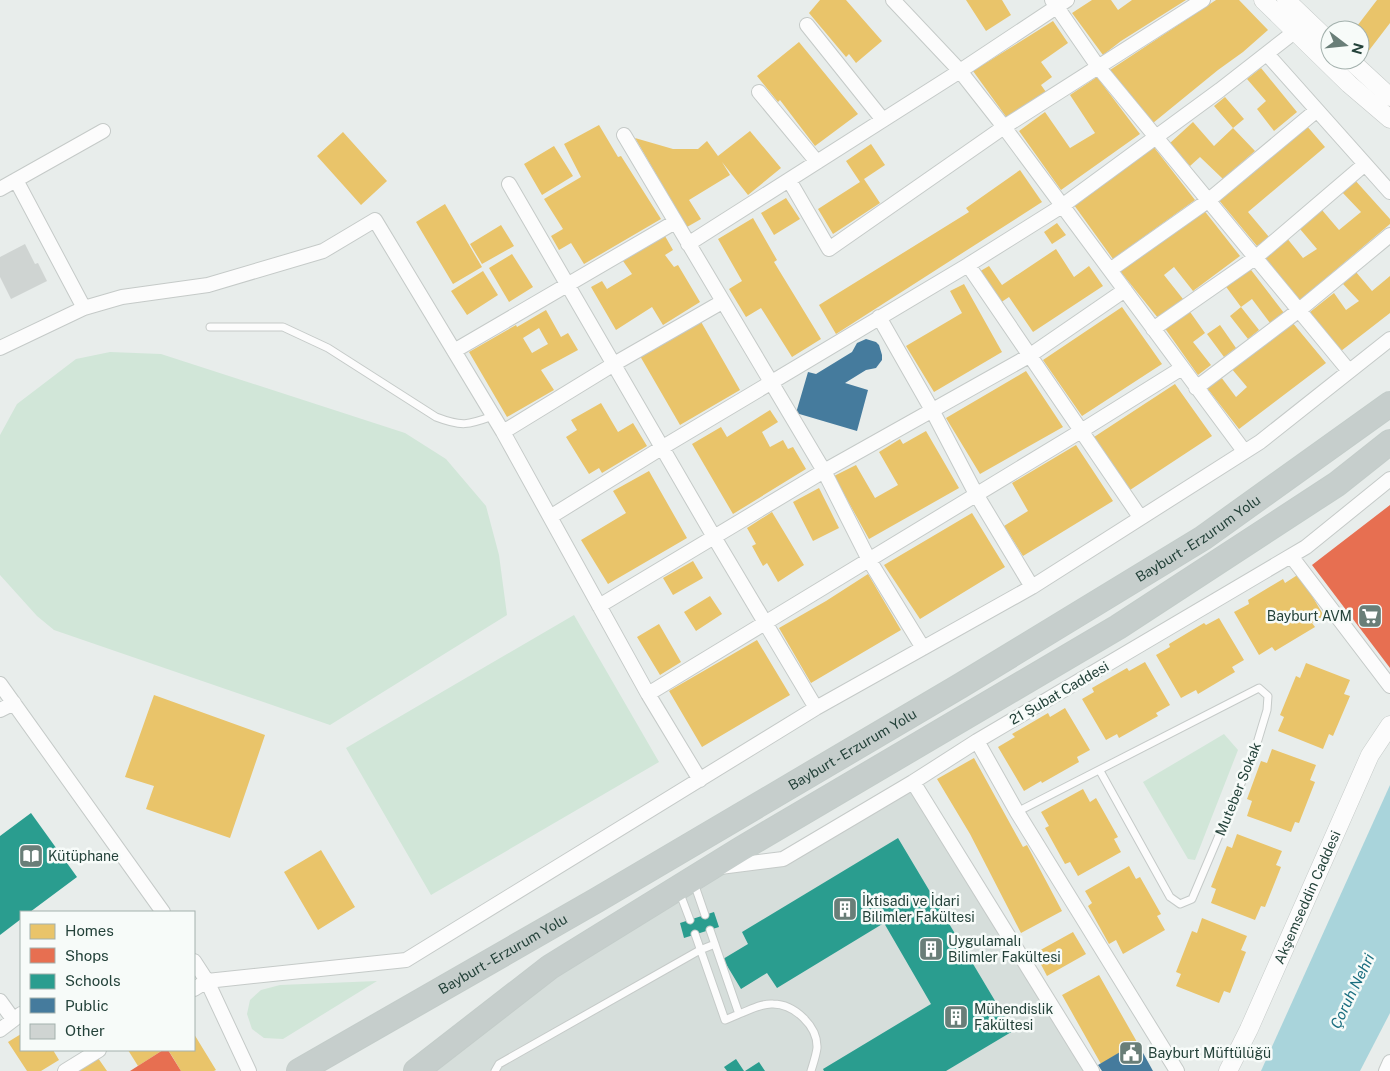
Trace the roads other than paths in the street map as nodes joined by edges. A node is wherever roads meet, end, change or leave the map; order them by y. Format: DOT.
graph roads {
  1 [pos="892,0"];
  2 [pos="1203,0"];
  3 [pos="1263,0"];
  4 [pos="1286,0"];
  5 [pos="1059,2"];
  6 [pos="807,25"];
  7 [pos="1301,26"];
  8 [pos="1320,36"];
  9 [pos="1267,54"];
  10 [pos="1099,68"];
  11 [pos="1361,70"];
  12 [pos="960,71"];
  13 [pos="759,92"];
  14 [pos="1390,97"];
  15 [pos="1317,110"];
  16 [pos="1390,119"];
  17 [pos="883,120"];
  18 [pos="1004,127"];
  19 [pos="103,131"];
  20 [pos="624,135"];
  21 [pos="1156,137"];
  22 [pos="817,162"];
  23 [pos="1365,164"];
  24 [pos="16,180"];
  25 [pos="788,180"];
  26 [pos="510,184"];
  27 [pos="0,189"];
  28 [pos="1390,192"];
  29 [pos="1210,200"];
  30 [pos="1062,206"];
  31 [pos="675,222"];
  32 [pos="1390,235"];
  33 [pos="688,244"];
  34 [pos="1255,258"];
  35 [pos="968,265"];
  36 [pos="1110,270"];
  37 [pos="568,285"];
  38 [pos="1125,290"];
  39 [pos="722,302"];
  40 [pos="84,308"];
  41 [pos="1298,311"];
  42 [pos="879,317"];
  43 [pos="210,327"];
  44 [pos="1153,329"];
  45 [pos="1390,339"];
  46 [pos="0,348"];
  47 [pos="454,351"];
  48 [pos="1028,356"];
  49 [pos="614,364"];
  50 [pos="1182,368"];
  51 [pos="1349,371"];
  52 [pos="771,384"];
  53 [pos="1196,388"];
  54 [pos="1390,404"];
  55 [pos="932,410"];
  56 [pos="493,416"];
  57 [pos="1082,431"];
  58 [pos="503,432"];
  59 [pos="1390,442"];
  60 [pos="663,447"];
  61 [pos="1244,451"];
  62 [pos="824,471"];
  63 [pos="1390,479"];
  64 [pos="976,494"];
  65 [pos="550,517"];
  66 [pos="1140,517"];
  67 [pos="714,537"];
  68 [pos="1291,556"];
  69 [pos="868,560"];
  70 [pos="1032,587"];
  71 [pos="598,606"];
  72 [pos="765,623"];
  73 [pos="923,648"];
  74 [pos="0,684"];
  75 [pos="1390,686"];
  76 [pos="648,694"];
  77 [pos="14,704"];
  78 [pos="816,708"];
  79 [pos="0,710"];
  80 [pos="1390,725"];
  81 [pos="977,741"];
  82 [pos="1100,771"];
  83 [pos="700,780"];
  84 [pos="913,782"];
  85 [pos="1017,812"];
  86 [pos="693,878"];
  87 [pos="157,910"];
  88 [pos="705,915"];
  89 [pos="690,920"];
  90 [pos="710,930"];
  91 [pos="695,934"];
  92 [pos="715,944"];
  93 [pos="700,950"];
  94 [pos="195,962"];
  95 [pos="206,981"];
  96 [pos="195,988"];
  97 [pos="0,1001"];
  98 [pos="739,1014"];
  99 [pos="17,1017"];
  100 [pos="0,1030"];
  101 [pos="97,1051"];
  102 [pos="1390,1062"];
  103 [pos="65,1071"];
  104 [pos="249,1071"];
  105 [pos="299,1071"];
  106 [pos="416,1071"];
  107 [pos="495,1071"];
  108 [pos="811,1071"];
  109 [pos="1092,1071"];
  110 [pos="1176,1071"];
  111 [pos="1228,1071"];
  112 [pos="1386,1071"];
  1 -- 12 [label="street"];
  2 -- 10 [label="street"];
  3 -- 7 [label="street"];
  4 -- 7 [label="street"];
  5 -- 10 [label="street"];
  5 -- 12 [label="street"];
  6 -- 17 [label="street"];
  7 -- 8 [label="street"];
  7 -- 9 [label="street"];
  7 -- 16 [label="street"];
  9 -- 15 [label="street"];
  9 -- 21 [label="street"];
  10 -- 18 [label="street"];
  10 -- 21 [label="street"];
  11 -- 14 [label="street"];
  12 -- 17 [label="street"];
  12 -- 18 [label="street"];
  13 -- 22 [label="street"];
  15 -- 23 [label="street"];
  15 -- 29 [label="street"];
  17 -- 22 [label="street"];
  18 -- 25 [label="street"];
  18 -- 30 [label="street"];
  19 -- 24 [label="street"];
  20 -- 31 [label="street"];
  21 -- 29 [label="street"];
  21 -- 30 [label="street"];
  22 -- 25 [label="street"];
  23 -- 28 [label="street"];
  23 -- 34 [label="street"];
  24 -- 27 [label="street"];
  24 -- 40 [label="street"];
  25 -- 33 [label="street"];
  26 -- 37 [label="street"];
  29 -- 34 [label="street"];
  29 -- 36 [label="street"];
  30 -- 35 [label="street"];
  30 -- 36 [label="street"];
  31 -- 33 [label="street"];
  31 -- 37 [label="street"];
  32 -- 41 [label="street"];
  33 -- 39 [label="street"];
  34 -- 41 [label="street"];
  34 -- 44 [label="street"];
  35 -- 42 [label="street"];
  35 -- 48 [label="street"];
  36 -- 38 [label="street"];
  37 -- 47 [label="street"];
  37 -- 49 [label="street"];
  38 -- 44 [label="street"];
  38 -- 48 [label="street"];
  39 -- 49 [label="street"];
  39 -- 52 [label="street"];
  40 -- 46 [label="street"];
  40 -- 47 [label="street"];
  41 -- 51 [label="street"];
  41 -- 53 [label="street"];
  42 -- 52 [label="street"];
  42 -- 55 [label="street"];
  43 -- 56 [label="lane"];
  44 -- 50 [label="street"];
  45 -- 51 [label="street"];
  47 -- 56 [label="street"];
  48 -- 55 [label="street"];
  48 -- 57 [label="street"];
  49 -- 58 [label="street"];
  49 -- 60 [label="street"];
  50 -- 53 [label="street"];
  50 -- 57 [label="street"];
  51 -- 61 [label="street"];
  52 -- 60 [label="street"];
  52 -- 62 [label="street"];
  53 -- 61 [label="street"];
  54 -- 105 [label="highway, Bayburt - Erzurum Yolu"];
  55 -- 62 [label="street"];
  55 -- 64 [label="street"];
  56 -- 58 [label="street"];
  57 -- 64 [label="street"];
  57 -- 66 [label="street"];
  58 -- 65 [label="street"];
  59 -- 86 [label="highway, Bayburt - Erzurum Yolu"];
  60 -- 65 [label="street"];
  60 -- 67 [label="street"];
  61 -- 66 [label="street"];
  62 -- 67 [label="street"];
  62 -- 69 [label="street"];
  63 -- 68 [label="street, 21 Şubat Caddesi"];
  64 -- 69 [label="street"];
  64 -- 70 [label="street"];
  65 -- 71 [label="street"];
  66 -- 70 [label="street"];
  67 -- 71 [label="street"];
  67 -- 72 [label="street"];
  68 -- 75 [label="street"];
  68 -- 81 [label="street, 21 Şubat Caddesi"];
  69 -- 72 [label="street"];
  69 -- 73 [label="street"];
  70 -- 73 [label="street"];
  71 -- 76 [label="street"];
  72 -- 76 [label="street"];
  72 -- 78 [label="street"];
  73 -- 78 [label="street"];
  74 -- 77 [label="street"];
  76 -- 83 [label="street"];
  77 -- 79 [label="street"];
  77 -- 87 [label="street"];
  78 -- 83 [label="street"];
  80 -- 111 [label="street, Akşemseddin Caddesi"];
  81 -- 84 [label="street, 21 Şubat Caddesi"];
  81 -- 85 [label="street"];
  82 -- 82 [label="lane, Muteber Sokak"];
  82 -- 85 [label="lane, Muteber Sokak"];
  83 -- 95 [label="street"];
  84 -- 86 [label="street, 21 Şubat Caddesi"];
  84 -- 109 [label="street"];
  85 -- 110 [label="street"];
  86 -- 88 [label="lane"];
  86 -- 89 [label="lane"];
  86 -- 106 [label="highway, Bayburt - Erzurum Yolu"];
  90 -- 92 [label="lane"];
  91 -- 93 [label="lane"];
  92 -- 93 [label="lane"];
  92 -- 98 [label="lane"];
  93 -- 98 [label="lane"];
  93 -- 107 [label="lane"];
  94 -- 95 [label="street"];
  95 -- 96 [label="street"];
  95 -- 104 [label="street"];
  97 -- 99 [label="street"];
  98 -- 108 [label="lane"];
  99 -- 100 [label="street"];
  101 -- 103 [label="street"];
  102 -- 112 [label="street"];
}
